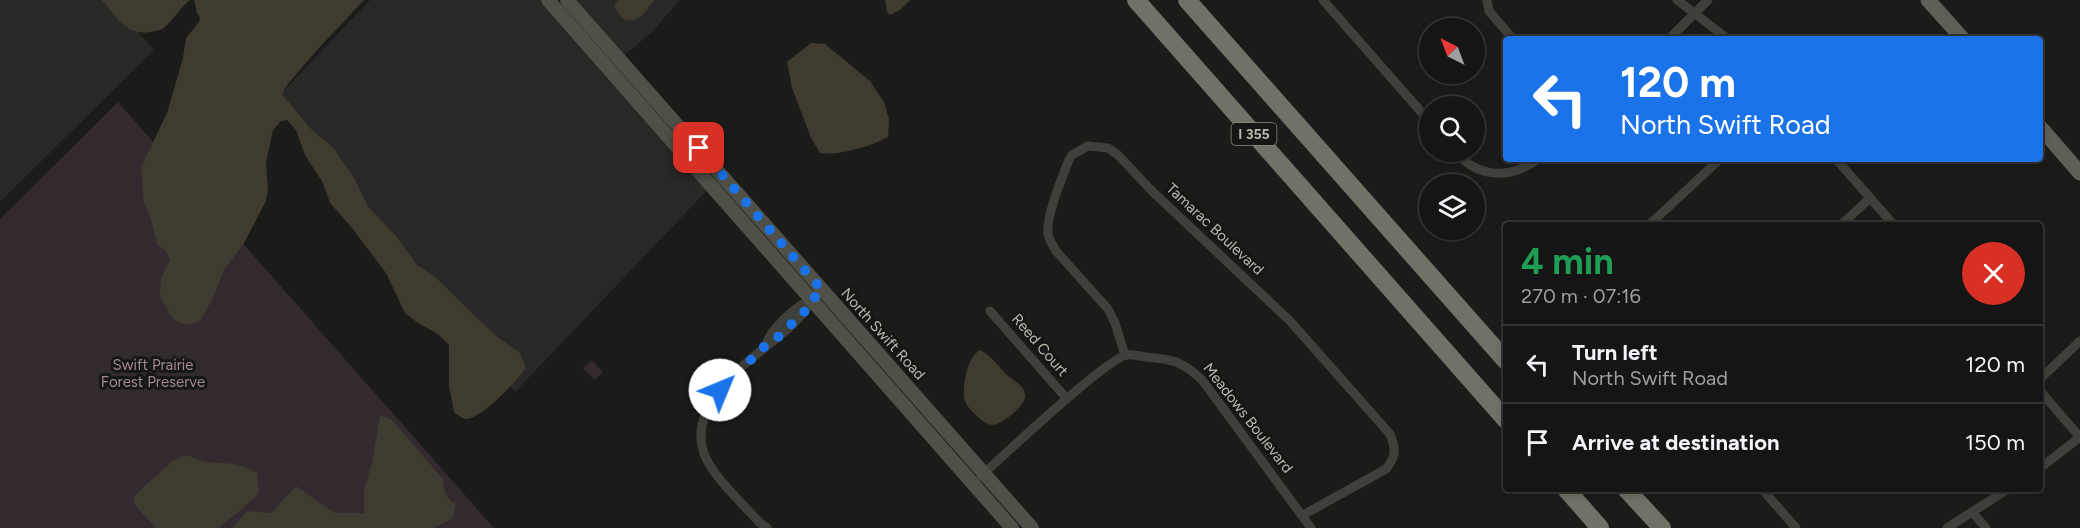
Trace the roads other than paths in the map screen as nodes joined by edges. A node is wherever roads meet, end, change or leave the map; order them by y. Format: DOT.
graph roads {
  1 [pos="548,0"];
  2 [pos="567,0"];
  3 [pos="1136,0"];
  4 [pos="1187,0"];
  5 [pos="1323,0"];
  6 [pos="1487,0"];
  7 [pos="1677,0"];
  8 [pos="1708,0"];
  9 [pos="1928,0"];
  10 [pos="1695,14"];
  11 [pos="1510,36"];
  12 [pos="1672,36"];
  13 [pos="1724,36"];
  14 [pos="1960,36"];
  15 [pos="1419,109"];
  16 [pos="2043,130"];
  17 [pos="1467,162"];
  18 [pos="1534,162"];
  19 [pos="1717,162"];
  20 [pos="1839,162"];
  21 [pos="2077,164"];
  22 [pos="1497,174"];
  23 [pos="1495,184"];
  24 [pos="1870,198"];
  25 [pos="1652,222"];
  26 [pos="1844,222"];
  27 [pos="1891,222"];
  28 [pos="822,290"];
  29 [pos="812,300"];
  30 [pos="990,311"];
  31 [pos="2080,341"];
  32 [pos="1125,355"];
  33 [pos="1503,358"];
  34 [pos="2043,376"];
  35 [pos="2043,394"];
  36 [pos="1067,399"];
  37 [pos="1503,417"];
  38 [pos="2080,437"];
  39 [pos="2043,466"];
  40 [pos="984,473"];
  41 [pos="973,483"];
  42 [pos="1569,492"];
  43 [pos="1622,492"];
  44 [pos="1629,492"];
  45 [pos="1765,492"];
  46 [pos="2003,492"];
  47 [pos="1972,512"];
  48 [pos="1303,514"];
  49 [pos="766,528"];
  50 [pos="1012,528"];
  51 [pos="1032,528"];
  52 [pos="1311,528"];
  53 [pos="1600,528"];
  54 [pos="1654,528"];
  55 [pos="1662,528"];
  56 [pos="1796,528"];
  57 [pos="1947,528"];
  58 [pos="1986,528"];
  1 -- 29 [label="street, North Swift Road"];
  2 -- 28 [label="street, North Swift Road"];
  3 -- 37 [label="highway, I 355"];
  4 -- 33 [label="highway, I 355"];
  5 -- 15 [label="street"];
  6 -- 11 [label="street"];
  7 -- 10 [label="street"];
  8 -- 10 [label="street"];
  9 -- 14 [label="main road"];
  10 -- 12 [label="street"];
  10 -- 13 [label="street"];
  16 -- 21 [label="main road"];
  17 -- 22 [label="street"];
  18 -- 22 [label="street"];
  19 -- 25 [label="street"];
  20 -- 24 [label="street"];
  22 -- 23 [label="street"];
  24 -- 26 [label="street"];
  24 -- 27 [label="street"];
  28 -- 29 [label="street"];
  28 -- 40 [label="street, North Swift Road"];
  29 -- 41 [label="street, North Swift Road"];
  29 -- 49 [label="street"];
  30 -- 36 [label="street, Reed Court"];
  31 -- 34 [label="street"];
  32 -- 36 [label="street"];
  32 -- 48 [label="street, Meadows Boulevard"];
  32 -- 48 [label="street, Tamarac Boulevard"];
  35 -- 38 [label="street"];
  36 -- 40 [label="street"];
  38 -- 39 [label="street"];
  40 -- 41 [label="street"];
  40 -- 51 [label="street, North Swift Road"];
  41 -- 50 [label="street, North Swift Road"];
  42 -- 53 [label="highway"];
  43 -- 54 [label="highway"];
  44 -- 55 [label="highway"];
  45 -- 56 [label="street"];
  46 -- 47 [label="street"];
  47 -- 57 [label="street"];
  47 -- 58 [label="street"];
  48 -- 52 [label="street, Meadows Boulevard"];
}
